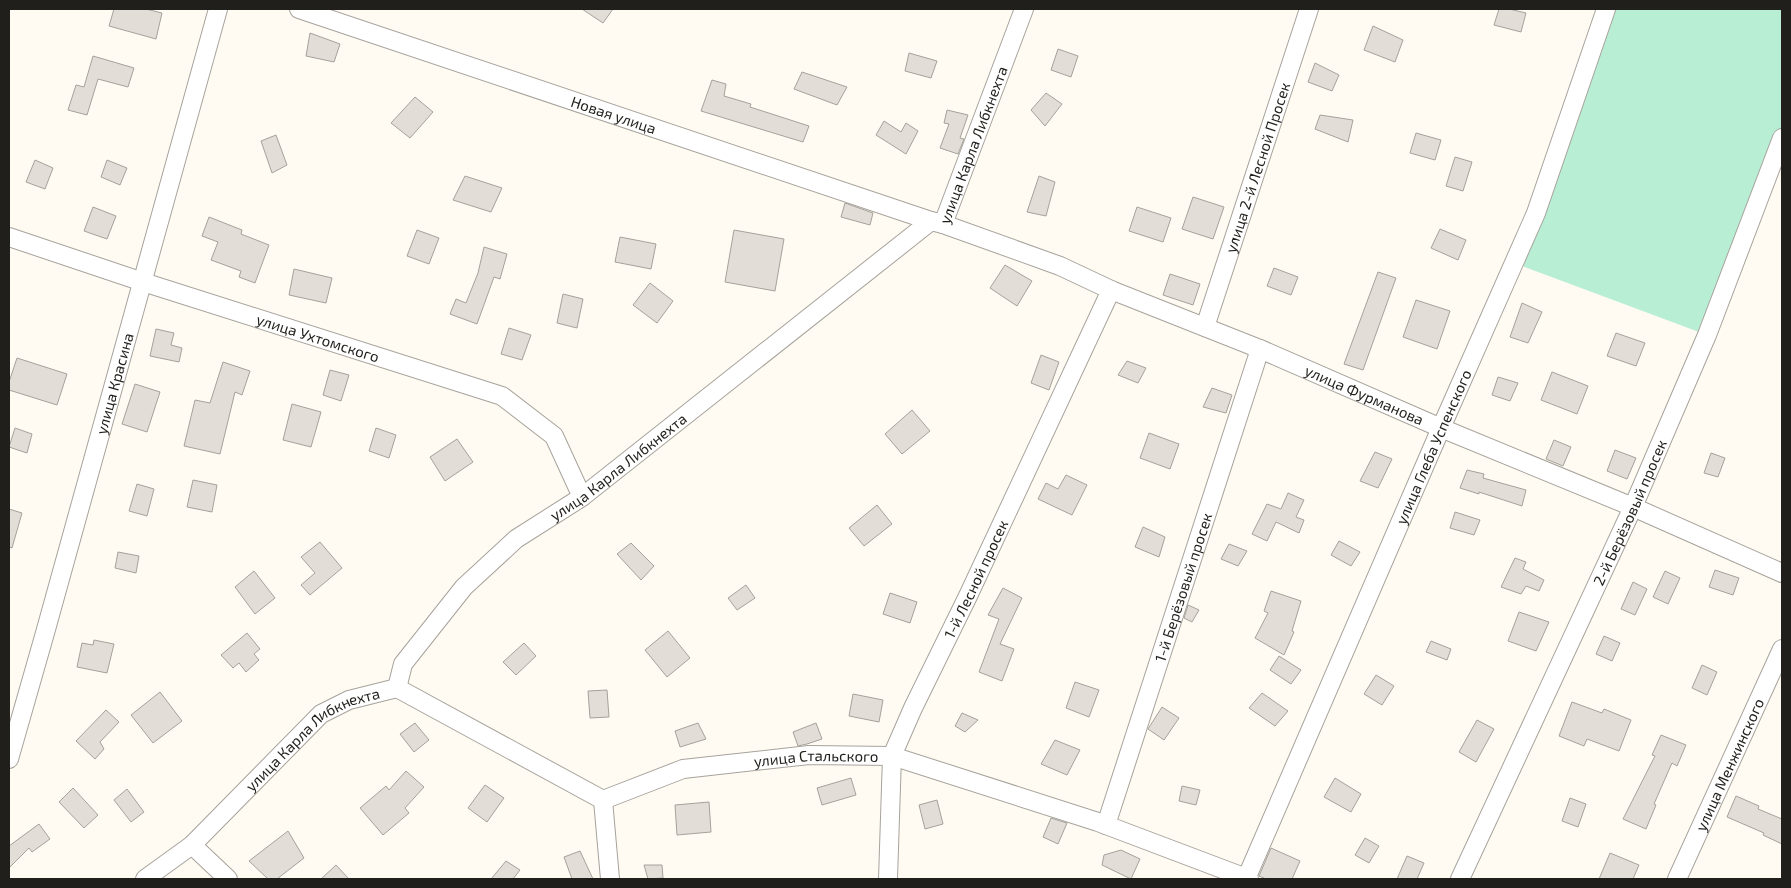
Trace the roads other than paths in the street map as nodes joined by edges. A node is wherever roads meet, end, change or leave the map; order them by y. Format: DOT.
graph roads {
  1 [pos="218,9"];
  2 [pos="299,9"];
  3 [pos="1024,9"];
  4 [pos="1308,9"];
  5 [pos="1606,9"];
  6 [pos="1782,138"];
  7 [pos="937,223"];
  8 [pos="9,237"];
  9 [pos="143,282"];
  10 [pos="1111,290"];
  11 [pos="1205,327"];
  12 [pos="1260,349"];
  13 [pos="1441,428"];
  14 [pos="582,497"];
  15 [pos="1633,507"];
  16 [pos="1782,572"];
  17 [pos="1782,649"];
  18 [pos="397,688"];
  19 [pos="892,756"];
  20 [pos="9,759"];
  21 [pos="603,800"];
  22 [pos="1106,825"];
  23 [pos="192,845"];
  24 [pos="145,879"];
  25 [pos="228,879"];
  26 [pos="610,879"];
  27 [pos="888,879"];
  28 [pos="1247,879"];
  29 [pos="1460,879"];
  30 [pos="1677,879"];
  1 -- 9 [label="street, улица Красина"];
  2 -- 7 [label="street, Новая улица"];
  3 -- 7 [label="street, улица Карла Либкнехта"];
  4 -- 11 [label="street, улица 2-й Лесной Просек"];
  5 -- 13 [label="street, улица Глеба Успенского"];
  6 -- 15 [label="street, 2-й Берёзовый просек"];
  7 -- 10 [label="street, улица Фурманова"];
  7 -- 14 [label="street, улица Карла Либкнехта"];
  8 -- 9 [label="street, улица Ухтомского"];
  9 -- 14 [label="street, улица Ухтомского"];
  9 -- 20 [label="street, улица Красина"];
  10 -- 11 [label="street, улица Фурманова"];
  10 -- 19 [label="street, 1-й Лесной просек"];
  11 -- 12 [label="street, улица Фурманова"];
  12 -- 13 [label="street, улица Фурманова"];
  12 -- 22 [label="street, 1-й Берёзовый просек"];
  13 -- 15 [label="street, улица Фурманова"];
  13 -- 28 [label="street, улица Глеба Успенского"];
  14 -- 18 [label="street, улица Карла Либкнехта"];
  15 -- 16 [label="street, улица Фурманова"];
  15 -- 29 [label="street, 2-й Берёзовый просек"];
  17 -- 30 [label="street, улица Менжинского"];
  18 -- 21 [label="street"];
  18 -- 23 [label="street, улица Карла Либкнехта"];
  19 -- 21 [label="street, улица Стальского"];
  19 -- 22 [label="street, улица Стальского"];
  19 -- 27 [label="street, 1-й Лесной просек"];
  21 -- 26 [label="street"];
  22 -- 28 [label="street, улица Стальского"];
  23 -- 24 [label="street, улица Карла Либкнехта"];
  23 -- 25 [label="street"];
}
